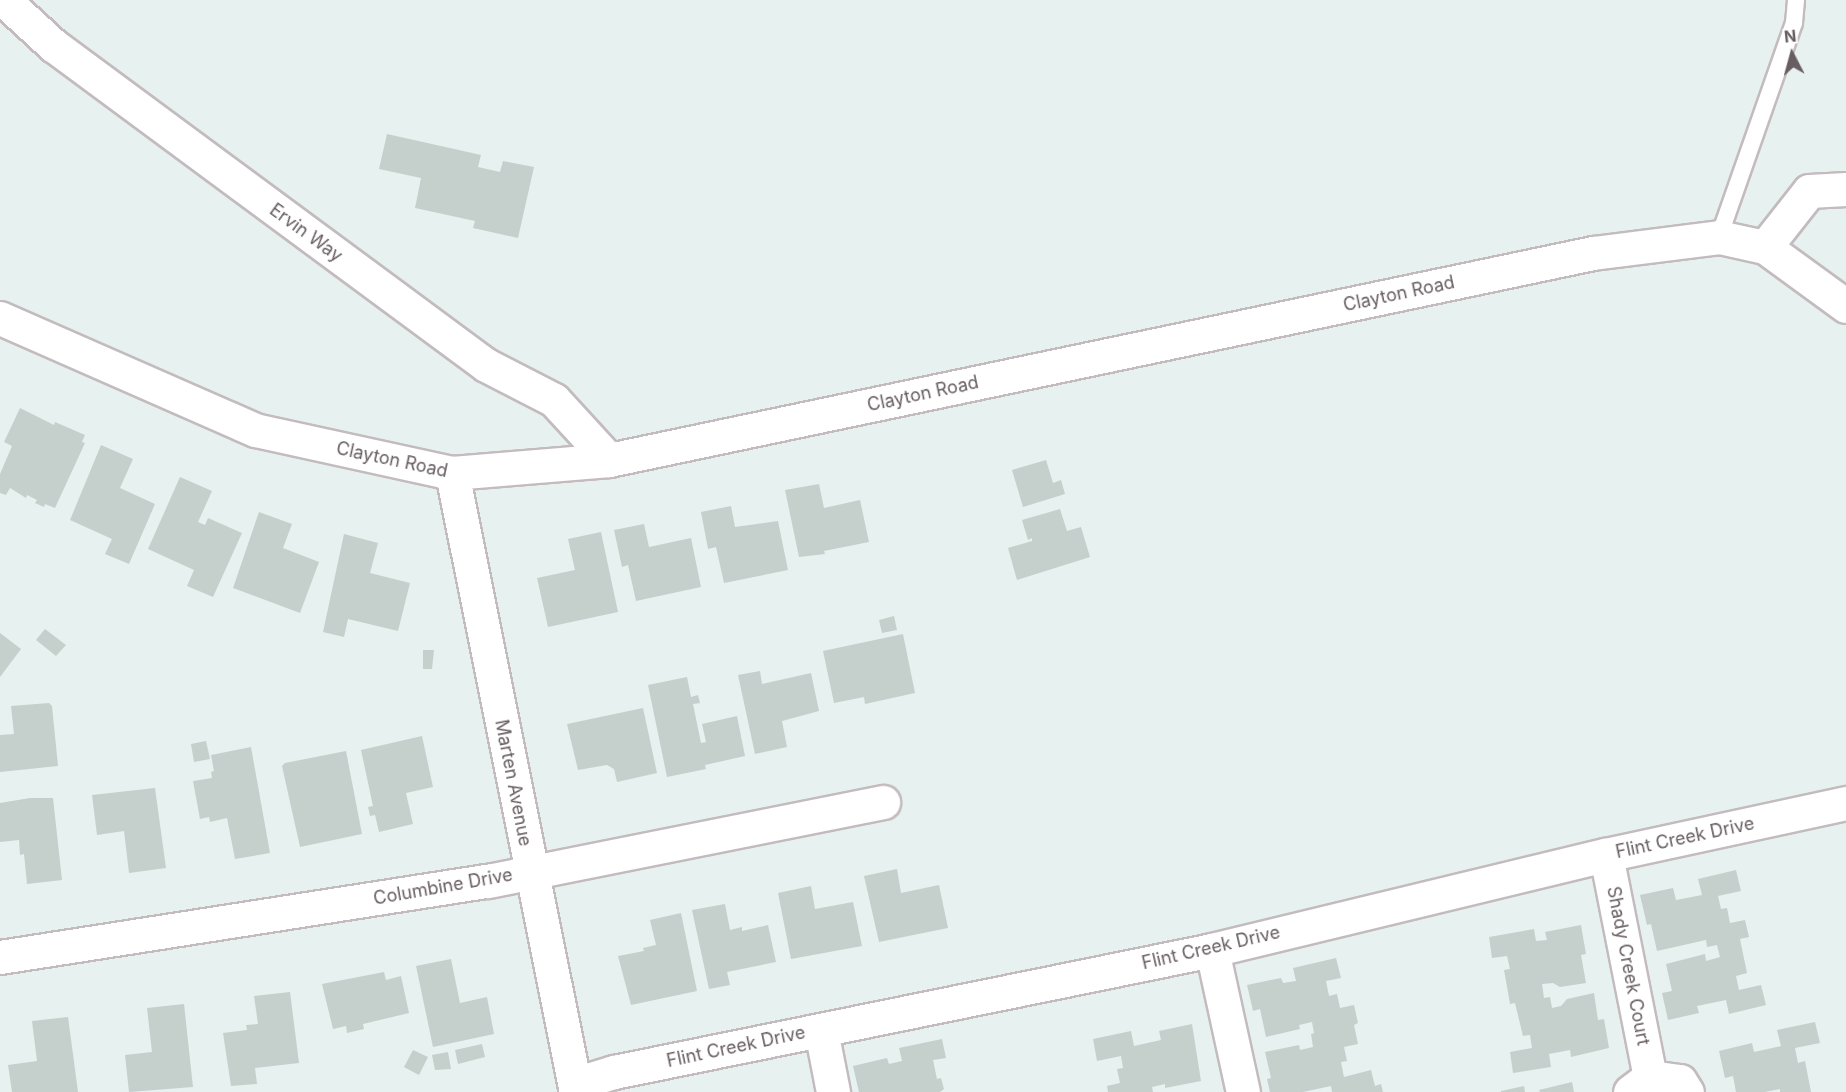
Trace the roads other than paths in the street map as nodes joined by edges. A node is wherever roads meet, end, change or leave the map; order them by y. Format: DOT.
graph roads {
  1 [pos="4,0"];
  2 [pos="1796,0"];
  3 [pos="1846,189"];
  4 [pos="1719,237"];
  5 [pos="1765,247"];
  6 [pos="1846,306"];
  7 [pos="0,318"];
  8 [pos="609,460"];
  9 [pos="452,473"];
  10 [pos="883,802"];
  11 [pos="1846,803"];
  12 [pos="1606,855"];
  13 [pos="531,872"];
  14 [pos="1212,950"];
  15 [pos="0,957"];
  16 [pos="821,1030"];
  17 [pos="1640,1085"];
  18 [pos="575,1088"];
  19 [pos="833,1092"];
  20 [pos="1243,1092"];
  21 [pos="1687,1092"];
  1 -- 8 [label="street, Ervin Way"];
  2 -- 4 [label="lane"];
  3 -- 5 [label="street"];
  4 -- 5 [label="street, Clayton Road"];
  4 -- 8 [label="street, Clayton Road"];
  5 -- 6 [label="street, Clayton Road"];
  7 -- 9 [label="street, Clayton Road"];
  8 -- 9 [label="street, Clayton Road"];
  9 -- 13 [label="street, Marten Avenue"];
  10 -- 13 [label="street, Columbine Drive"];
  11 -- 12 [label="street, Flint Creek Drive"];
  12 -- 14 [label="street, Flint Creek Drive"];
  12 -- 17 [label="street, Shady Creek Court"];
  13 -- 15 [label="street, Columbine Drive"];
  13 -- 18 [label="street, Marten Avenue"];
  14 -- 16 [label="street, Flint Creek Drive"];
  14 -- 20 [label="street"];
  16 -- 18 [label="street, Flint Creek Drive"];
  16 -- 19 [label="street"];
  17 -- 21 [label="street, Shady Creek Court"];
}
